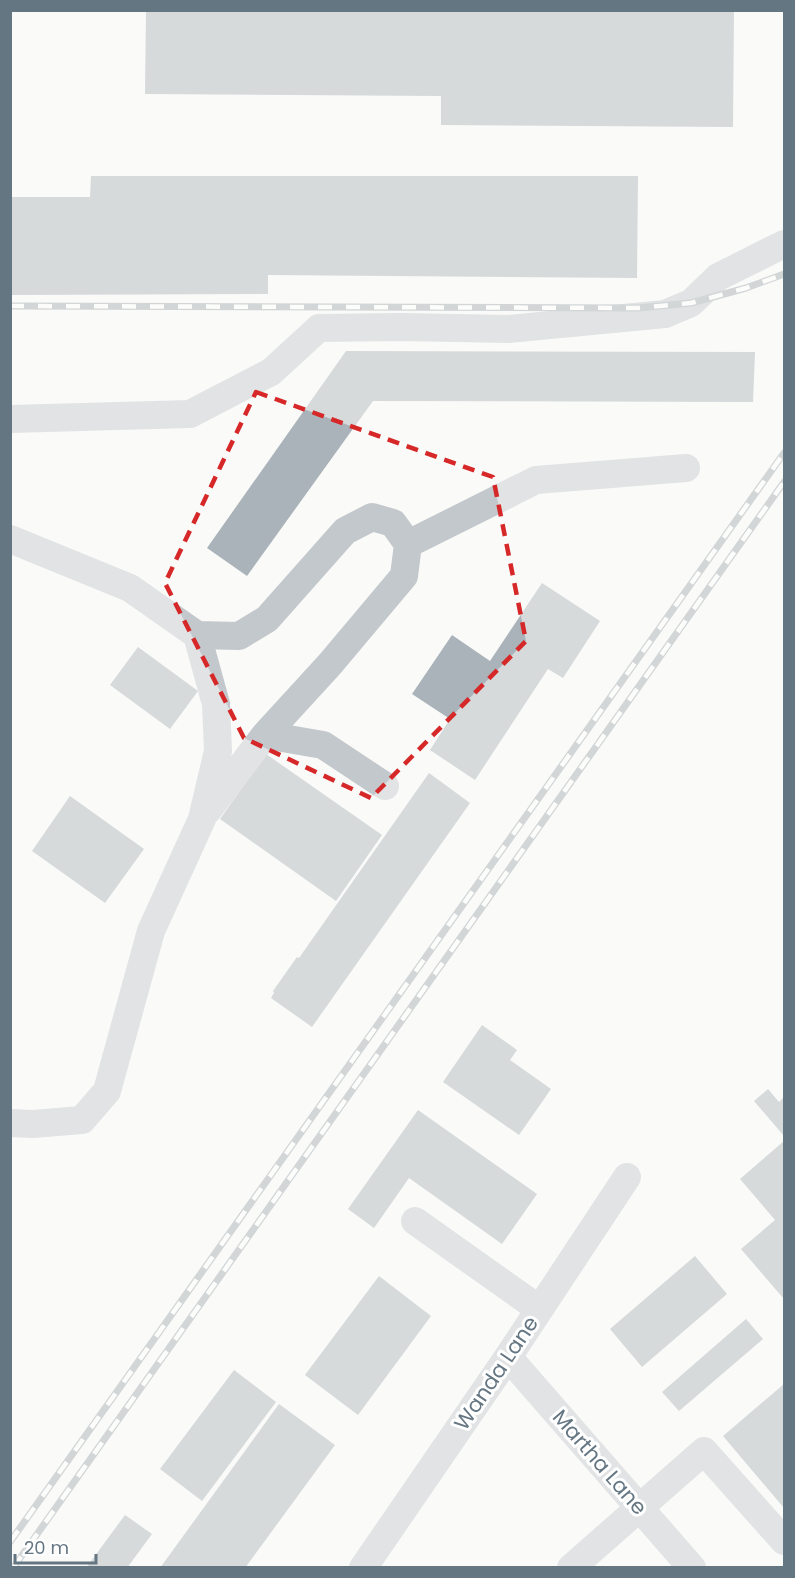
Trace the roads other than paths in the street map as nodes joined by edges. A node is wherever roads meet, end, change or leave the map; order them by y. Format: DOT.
graph roads {
  1 [pos="784,244"];
  2 [pos="10,419"];
  3 [pos="686,468"];
  4 [pos="10,539"];
  5 [pos="408,544"];
  6 [pos="197,635"];
  7 [pos="265,735"];
  8 [pos="385,786"];
  9 [pos="202,819"];
  10 [pos="10,1123"];
  11 [pos="627,1177"];
  12 [pos="415,1221"];
  13 [pos="539,1309"];
  14 [pos="508,1357"];
  15 [pos="640,1507"];
  16 [pos="784,1541"];
  17 [pos="363,1568"];
  18 [pos="571,1568"];
  19 [pos="692,1568"];
  1 -- 2 [label="street"];
  3 -- 5 [label="street"];
  4 -- 6 [label="street"];
  5 -- 6 [label="street"];
  5 -- 7 [label="street"];
  6 -- 9 [label="street"];
  7 -- 8 [label="street"];
  7 -- 9 [label="street"];
  9 -- 10 [label="street"];
  11 -- 13 [label="street, Wanda Lane"];
  12 -- 13 [label="street"];
  13 -- 14 [label="street, Wanda Lane"];
  14 -- 15 [label="street, Martha Lane"];
  14 -- 17 [label="street, Wanda Lane"];
  15 -- 16 [label="street"];
  15 -- 18 [label="street"];
  15 -- 19 [label="street, Martha Lane"];
}
